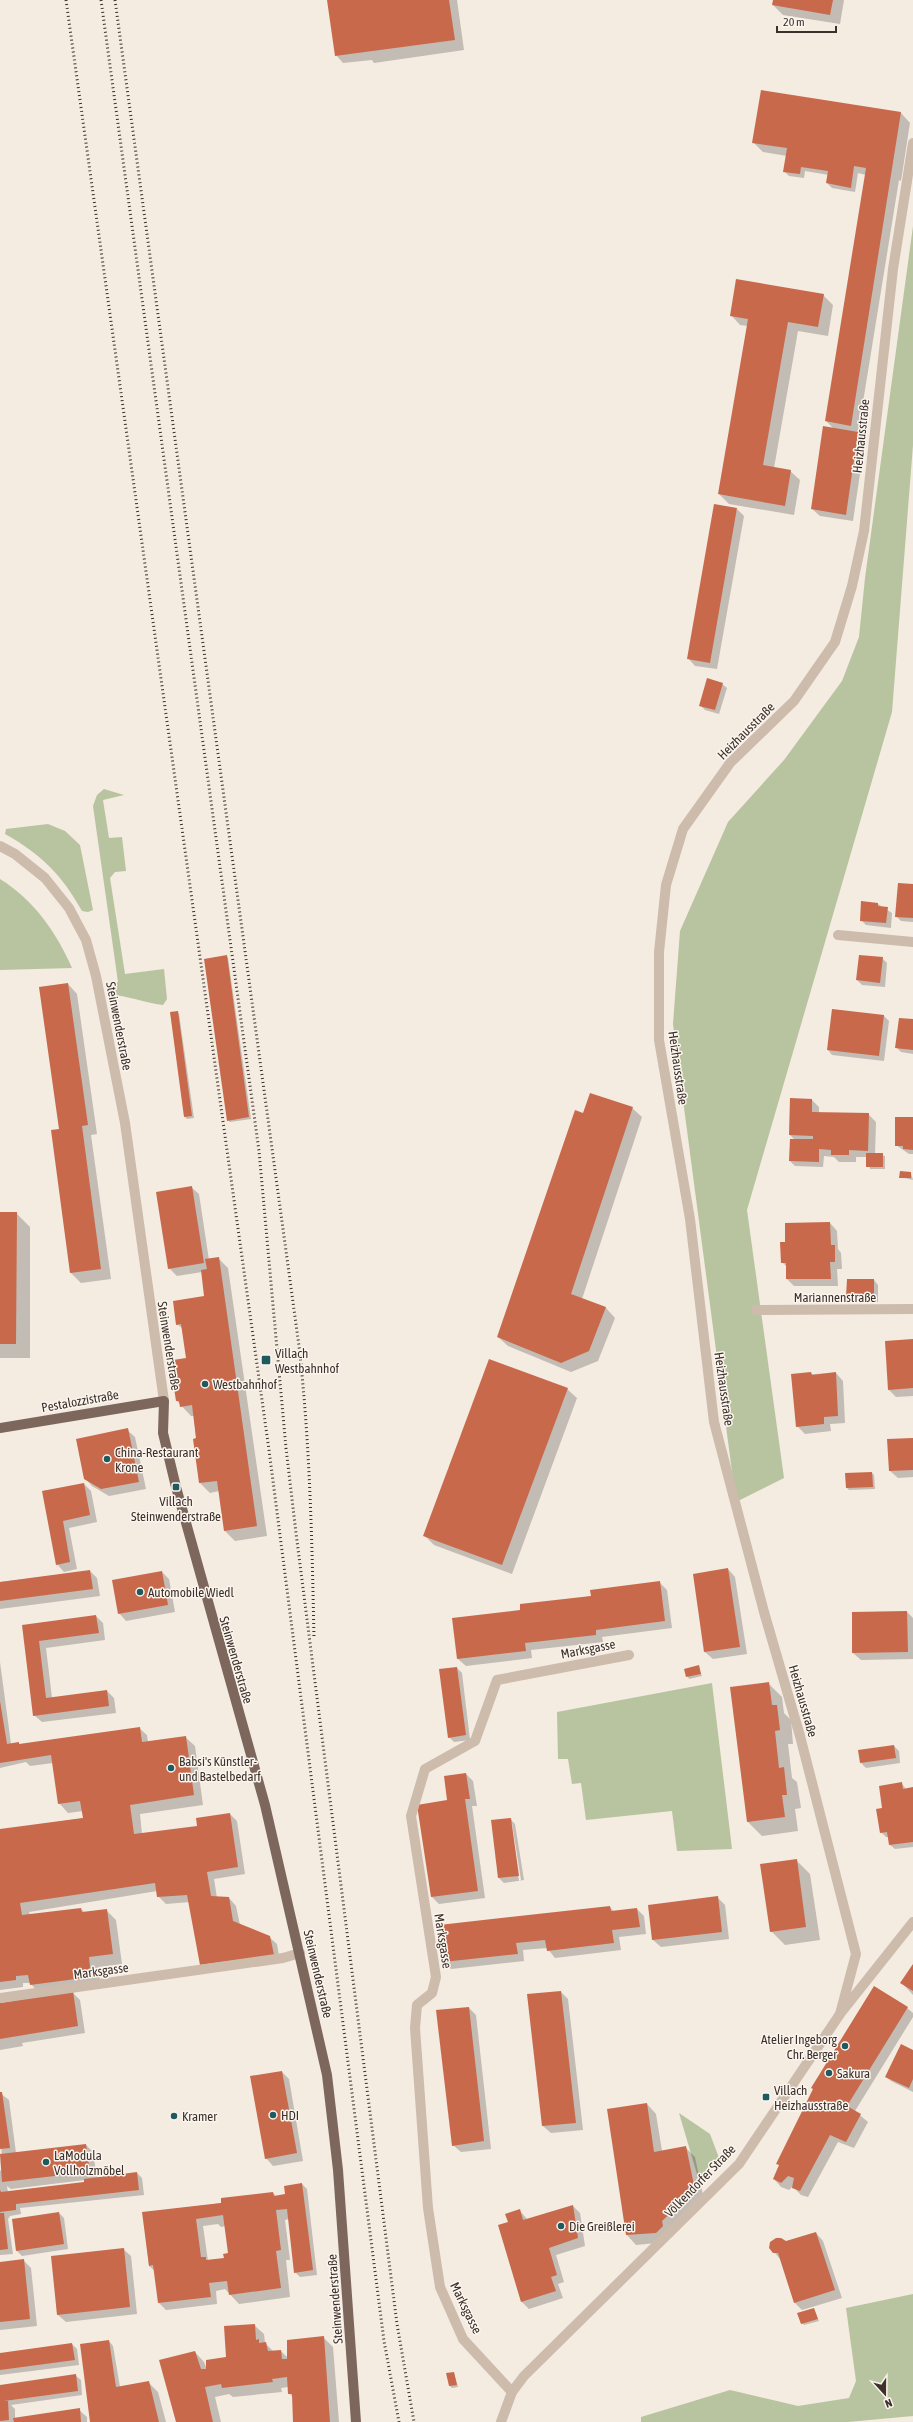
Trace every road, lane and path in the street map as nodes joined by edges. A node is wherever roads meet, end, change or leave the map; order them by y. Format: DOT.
graph roads {
  1 [pos="913,143"];
  2 [pos="0,846"];
  3 [pos="838,935"];
  4 [pos="913,942"];
  5 [pos="913,1309"];
  6 [pos="756,1310"];
  7 [pos="164,1401"];
  8 [pos="0,1428"];
  9 [pos="629,1655"];
  10 [pos="913,1922"];
  11 [pos="300,1953"];
  12 [pos="0,1998"];
  13 [pos="840,2014"];
  14 [pos="512,2392"];
  15 [pos="356,2422"];
  16 [pos="501,2422"];
  1 -- 13 [label="street, Heizhausstraße"];
  2 -- 7 [label="street, Steinwenderstraße"];
  3 -- 4 [label="street"];
  5 -- 6 [label="street, Mariannenstraße"];
  7 -- 8 [label="main road, Pestalozzistraße"];
  7 -- 11 [label="main road, Steinwenderstraße"];
  9 -- 14 [label="street, Marksgasse"];
  10 -- 13 [label="street, Völkendorfer Straße"];
  11 -- 12 [label="street, Marksgasse"];
  11 -- 15 [label="main road, Steinwenderstraße"];
  13 -- 14 [label="street, Völkendorfer Straße"];
  14 -- 16 [label="street, Völkendorfer Straße"];
}
